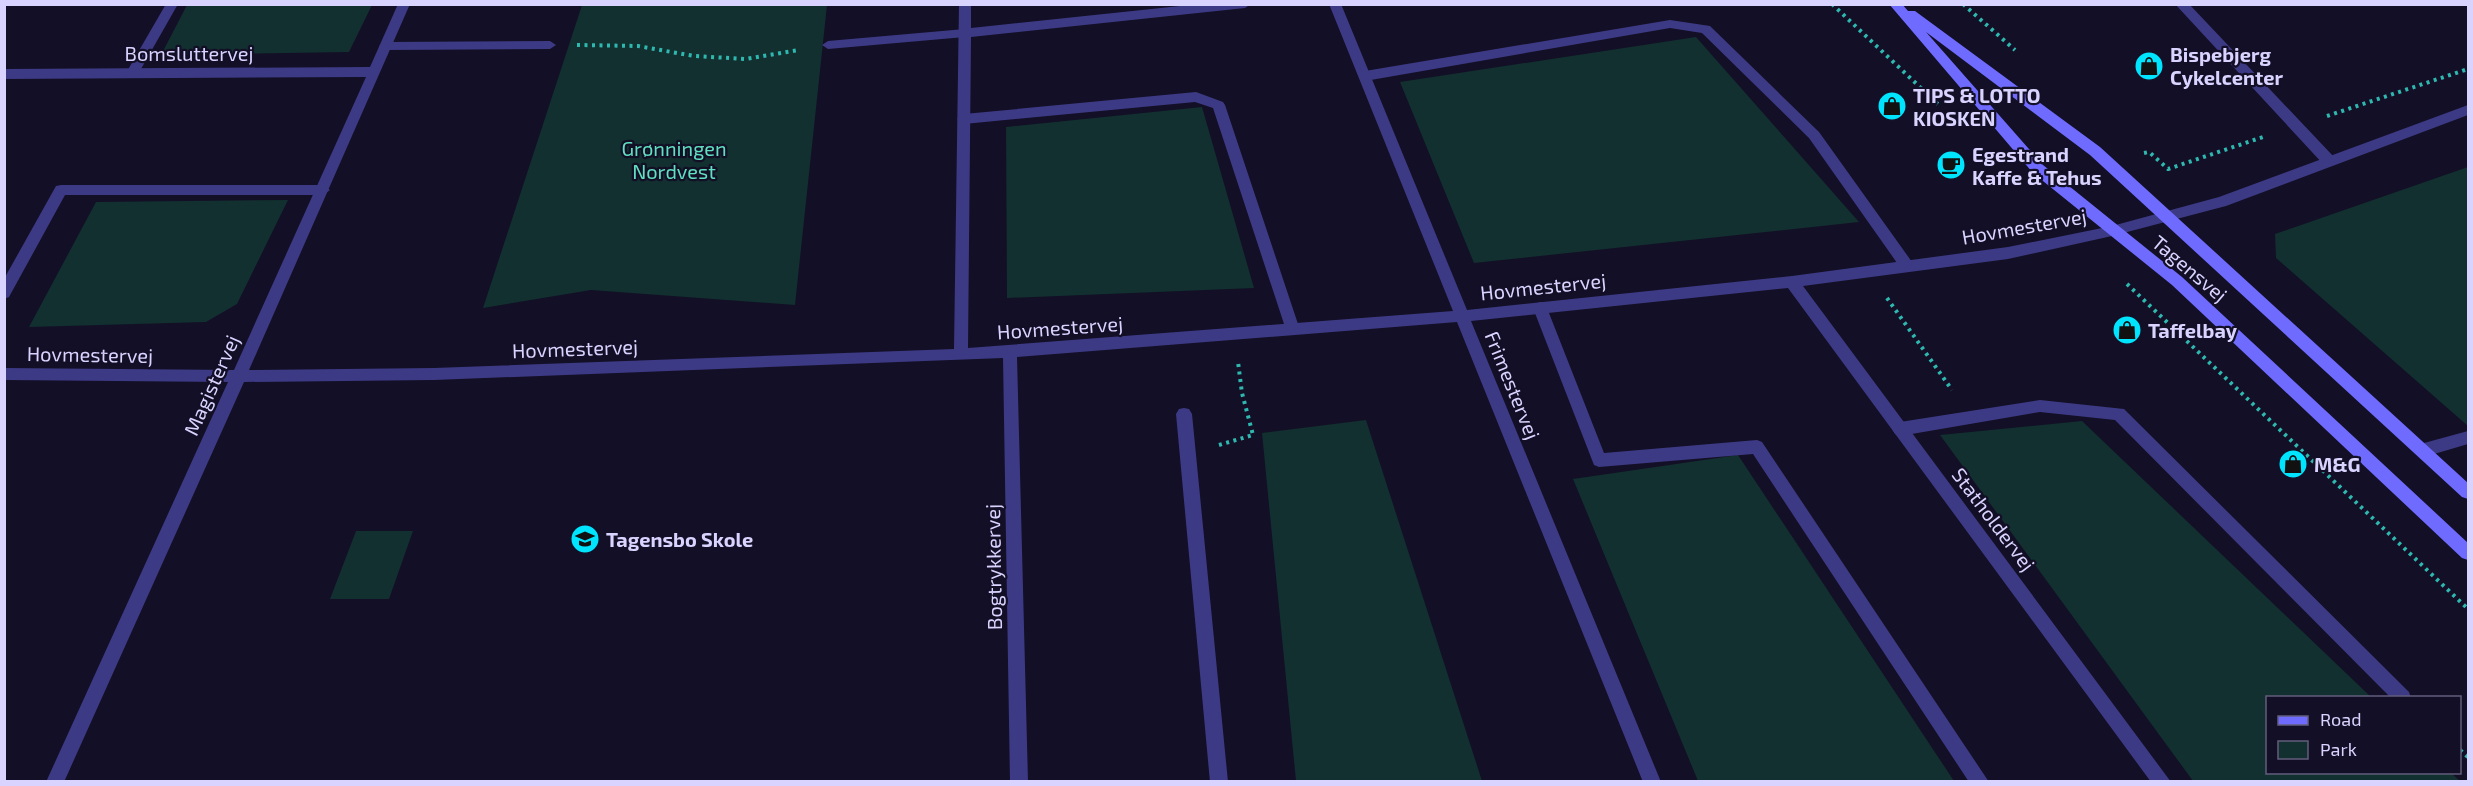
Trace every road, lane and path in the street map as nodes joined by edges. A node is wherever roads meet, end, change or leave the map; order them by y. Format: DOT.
graph roads {
  1 [pos="172,4"];
  2 [pos="404,4"];
  3 [pos="965,4"];
  4 [pos="1245,4"];
  5 [pos="1335,4"];
  6 [pos="1832,4"];
  7 [pos="1897,4"];
  8 [pos="2181,4"];
  9 [pos="965,33"];
  10 [pos="550,45"];
  11 [pos="828,45"];
  12 [pos="385,46"];
  13 [pos="2469,69"];
  14 [pos="374,72"];
  15 [pos="132,73"];
  16 [pos="4,74"];
  17 [pos="1365,76"];
  18 [pos="2469,110"];
  19 [pos="1945,111"];
  20 [pos="964,119"];
  21 [pos="2297,126"];
  22 [pos="2329,161"];
  23 [pos="2107,162"];
  24 [pos="323,190"];
  25 [pos="2167,216"];
  26 [pos="2112,231"];
  27 [pos="1907,266"];
  28 [pos="1868,272"];
  29 [pos="2119,276"];
  30 [pos="1792,282"];
  31 [pos="4,292"];
  32 [pos="1540,308"];
  33 [pos="1462,316"];
  34 [pos="1293,330"];
  35 [pos="1234,335"];
  36 [pos="1010,352"];
  37 [pos="961,355"];
  38 [pos="4,374"];
  39 [pos="238,376"];
  40 [pos="1184,414"];
  41 [pos="1972,417"];
  42 [pos="1900,429"];
  43 [pos="2469,438"];
  44 [pos="2424,450"];
  45 [pos="1188,454"];
  46 [pos="2469,492"];
  47 [pos="2469,553"];
  48 [pos="2469,609"];
  49 [pos="2401,696"];
  50 [pos="55,782"];
  51 [pos="1019,782"];
  52 [pos="1219,782"];
  53 [pos="1652,782"];
  54 [pos="1980,782"];
  55 [pos="2162,782"];
  1 -- 15 [label="street"];
  2 -- 12 [label="street, Magistervej"];
  3 -- 9 [label="street"];
  4 -- 9 [label="street"];
  5 -- 17 [label="street, Frimestervej"];
  6 -- 19 [label="path"];
  7 -- 23 [label="street, Tagensvej"];
  7 -- 26 [label="street, Tagensvej"];
  8 -- 21 [label="street"];
  9 -- 11 [label="street"];
  9 -- 20 [label="street"];
  10 -- 11 [label="path"];
  10 -- 12 [label="street"];
  12 -- 14 [label="street, Magistervej"];
  13 -- 21 [label="path"];
  14 -- 15 [label="street, Bomsluttervej"];
  14 -- 24 [label="street, Magistervej"];
  15 -- 16 [label="street, Bomsluttervej"];
  17 -- 27 [label="street"];
  17 -- 33 [label="street, Frimestervej"];
  18 -- 22 [label="street, Hovmestervej"];
  20 -- 34 [label="street"];
  20 -- 37 [label="street"];
  21 -- 22 [label="street"];
  21 -- 23 [label="path"];
  22 -- 25 [label="street, Hovmestervej"];
  23 -- 25 [label="street, Tagensvej"];
  24 -- 31 [label="street"];
  24 -- 39 [label="street, Magistervej"];
  25 -- 26 [label="street, Hovmestervej"];
  25 -- 44 [label="street, Tagensvej"];
  26 -- 27 [label="street, Hovmestervej"];
  26 -- 47 [label="street, Tagensvej"];
  27 -- 28 [label="street, Hovmestervej"];
  28 -- 30 [label="street, Hovmestervej"];
  28 -- 41 [label="path"];
  29 -- 48 [label="path"];
  30 -- 32 [label="street, Hovmestervej"];
  30 -- 42 [label="street, Statholdervej"];
  32 -- 33 [label="street, Hovmestervej"];
  32 -- 54 [label="street"];
  33 -- 34 [label="street, Hovmestervej"];
  33 -- 53 [label="street, Frimestervej"];
  34 -- 35 [label="street, Hovmestervej"];
  35 -- 36 [label="street, Hovmestervej"];
  35 -- 45 [label="path"];
  36 -- 37 [label="street, Hovmestervej"];
  36 -- 51 [label="street, Bogtrykkervej"];
  37 -- 39 [label="street, Hovmestervej"];
  38 -- 39 [label="street, Hovmestervej"];
  39 -- 50 [label="street, Magistervej"];
  40 -- 45 [label="street"];
  41 -- 42 [label="street"];
  41 -- 49 [label="street"];
  42 -- 55 [label="street, Statholdervej"];
  43 -- 44 [label="street"];
  44 -- 46 [label="street, Tagensvej"];
  45 -- 52 [label="street"];
}
